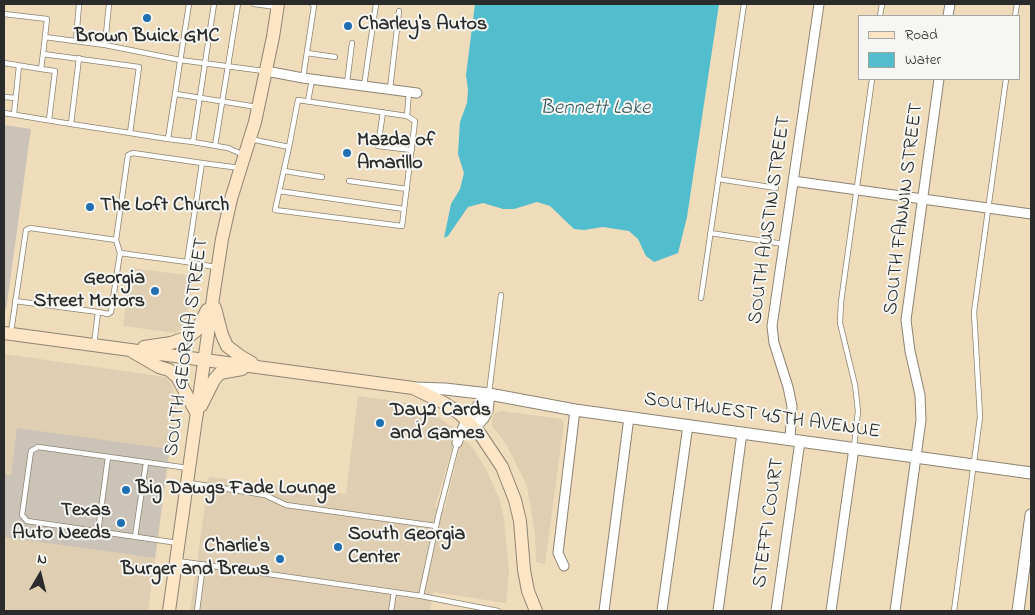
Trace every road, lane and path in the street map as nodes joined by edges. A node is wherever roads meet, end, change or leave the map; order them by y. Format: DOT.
graph roads {
  1 [pos="79,4"];
  2 [pos="109,4"];
  3 [pos="189,4"];
  4 [pos="214,4"];
  5 [pos="238,4"];
  6 [pos="254,4"];
  7 [pos="312,4"];
  8 [pos="376,4"];
  9 [pos="744,4"];
  10 [pos="819,4"];
  11 [pos="277,6"];
  12 [pos="399,11"];
  13 [pos="4,14"];
  14 [pos="44,37"];
  15 [pos="76,41"];
  16 [pos="352,43"];
  17 [pos="105,45"];
  18 [pos="307,53"];
  19 [pos="42,54"];
  20 [pos="335,57"];
  21 [pos="79,58"];
  22 [pos="180,60"];
  23 [pos="205,62"];
  24 [pos="4,63"];
  25 [pos="19,66"];
  26 [pos="229,66"];
  27 [pos="41,69"];
  28 [pos="266,71"];
  29 [pos="308,78"];
  30 [pos="872,80"];
  31 [pos="939,80"];
  32 [pos="1006,80"];
  33 [pos="347,84"];
  34 [pos="364,86"];
  35 [pos="390,89"];
  36 [pos="413,92"];
  37 [pos="176,94"];
  38 [pos="4,97"];
  39 [pos="16,98"];
  40 [pos="200,98"];
  41 [pos="222,101"];
  42 [pos="308,101"];
  43 [pos="258,107"];
  44 [pos="383,112"];
  45 [pos="4,113"];
  46 [pos="14,114"];
  47 [pos="407,116"];
  48 [pos="48,120"];
  49 [pos="70,124"];
  50 [pos="130,133"];
  51 [pos="168,139"];
  52 [pos="250,139"];
  53 [pos="193,142"];
  54 [pos="215,146"];
  55 [pos="289,147"];
  56 [pos="412,150"];
  57 [pos="245,156"];
  58 [pos="202,163"];
  59 [pos="241,168"];
  60 [pos="284,171"];
  61 [pos="322,177"];
  62 [pos="718,179"];
  63 [pos="349,181"];
  64 [pos="793,181"];
  65 [pos="407,188"];
  66 [pos="776,188"];
  67 [pos="857,190"];
  68 [pos="279,191"];
  69 [pos="922,200"];
  70 [pos="988,208"];
  71 [pos="404,209"];
  72 [pos="1031,214"];
  73 [pos="710,232"];
  74 [pos="116,240"];
  75 [pos="784,244"];
  76 [pos="120,253"];
  77 [pos="187,262"];
  78 [pos="218,267"];
  79 [pos="214,291"];
  80 [pos="501,295"];
  81 [pos="701,298"];
  82 [pos="15,301"];
  83 [pos="98,312"];
  84 [pos="7,333"];
  85 [pos="94,345"];
  86 [pos="128,349"];
  87 [pos="204,359"];
  88 [pos="260,366"];
  89 [pos="413,388"];
  90 [pos="489,394"];
  91 [pos="518,400"];
  92 [pos="575,410"];
  93 [pos="487,411"];
  94 [pos="197,414"];
  95 [pos="629,417"];
  96 [pos="470,424"];
  97 [pos="688,425"];
  98 [pos="742,433"];
  99 [pos="794,440"];
  100 [pos="457,443"];
  101 [pos="854,448"];
  102 [pos="108,457"];
  103 [pos="916,457"];
  104 [pos="146,463"];
  105 [pos="974,465"];
  106 [pos="189,468"];
  107 [pos="1031,472"];
  108 [pos="187,483"];
  109 [pos="1031,515"];
  110 [pos="436,526"];
  111 [pos="98,532"];
  112 [pos="135,537"];
  113 [pos="179,543"];
  114 [pos="176,560"];
  115 [pos="203,564"];
  116 [pos="564,566"];
  117 [pos="394,592"];
  118 [pos="421,596"];
  119 [pos="532,609"];
  120 [pos="169,611"];
  121 [pos="197,611"];
  122 [pos="391,611"];
  123 [pos="498,611"];
  124 [pos="604,611"];
  125 [pos="662,611"];
  126 [pos="718,611"];
  127 [pos="776,611"];
  128 [pos="831,611"];
  129 [pos="895,611"];
  130 [pos="954,611"];
  131 [pos="1018,611"];
  1 -- 15 [label="lane"];
  2 -- 17 [label="lane"];
  3 -- 22 [label="lane"];
  4 -- 23 [label="lane"];
  5 -- 26 [label="lane"];
  6 -- 11 [label="lane"];
  7 -- 18 [label="lane"];
  8 -- 34 [label="lane"];
  9 -- 62 [label="lane"];
  10 -- 64 [label="street, SOUTH AUSTIN STREET"];
  11 -- 28 [label="main road, SOUTH GEORGIA STREET"];
  12 -- 35 [label="lane"];
  13 -- 14 [label="lane"];
  14 -- 15 [label="lane"];
  14 -- 19 [label="lane"];
  15 -- 17 [label="lane"];
  16 -- 33 [label="lane"];
  17 -- 22 [label="lane"];
  18 -- 20 [label="lane"];
  18 -- 29 [label="lane"];
  19 -- 21 [label="lane"];
  19 -- 27 [label="lane"];
  21 -- 49 [label="lane"];
  21 -- 50 [label="lane"];
  22 -- 23 [label="lane"];
  22 -- 37 [label="lane"];
  23 -- 26 [label="lane"];
  23 -- 40 [label="lane"];
  24 -- 25 [label="lane"];
  25 -- 27 [label="lane"];
  25 -- 39 [label="lane"];
  26 -- 28 [label="lane"];
  26 -- 41 [label="lane"];
  27 -- 48 [label="lane"];
  28 -- 29 [label="street"];
  28 -- 43 [label="main road, SOUTH GEORGIA STREET"];
  29 -- 33 [label="street"];
  29 -- 42 [label="lane"];
  30 -- 67 [label="lane"];
  31 -- 69 [label="street, SOUTH FANNIN STREET"];
  32 -- 70 [label="lane"];
  33 -- 34 [label="street"];
  34 -- 35 [label="street"];
  35 -- 36 [label="street"];
  36 -- 47 [label="lane"];
  37 -- 40 [label="lane"];
  37 -- 51 [label="lane"];
  38 -- 39 [label="lane"];
  39 -- 46 [label="lane"];
  40 -- 41 [label="lane"];
  40 -- 53 [label="lane"];
  41 -- 43 [label="lane"];
  41 -- 54 [label="lane"];
  42 -- 44 [label="lane"];
  42 -- 55 [label="lane"];
  43 -- 52 [label="main road, SOUTH GEORGIA STREET"];
  44 -- 47 [label="lane"];
  44 -- 56 [label="lane"];
  45 -- 46 [label="lane"];
  46 -- 48 [label="lane"];
  47 -- 56 [label="lane"];
  48 -- 49 [label="lane"];
  49 -- 50 [label="lane"];
  50 -- 51 [label="lane"];
  51 -- 53 [label="lane"];
  52 -- 55 [label="lane"];
  52 -- 57 [label="main road, SOUTH GEORGIA STREET"];
  53 -- 54 [label="lane"];
  54 -- 57 [label="lane"];
  55 -- 60 [label="lane"];
  56 -- 65 [label="lane"];
  57 -- 59 [label="main road, SOUTH GEORGIA STREET"];
  58 -- 59 [label="lane"];
  58 -- 74 [label="lane"];
  58 -- 77 [label="lane"];
  59 -- 78 [label="main road, SOUTH GEORGIA STREET"];
  60 -- 61 [label="lane"];
  60 -- 68 [label="lane"];
  62 -- 66 [label="lane"];
  62 -- 73 [label="lane"];
  63 -- 65 [label="lane"];
  64 -- 67 [label="street"];
  64 -- 75 [label="street, SOUTH AUSTIN STREET"];
  65 -- 71 [label="lane"];
  67 -- 69 [label="street"];
  67 -- 101 [label="lane"];
  68 -- 71 [label="lane"];
  68 -- 71 [label="lane"];
  69 -- 70 [label="street"];
  69 -- 103 [label="street, SOUTH FANNIN STREET"];
  70 -- 72 [label="street"];
  70 -- 105 [label="lane"];
  73 -- 75 [label="lane"];
  73 -- 81 [label="lane"];
  74 -- 76 [label="lane"];
  74 -- 82 [label="lane"];
  75 -- 99 [label="street, SOUTH AUSTIN STREET"];
  76 -- 77 [label="lane"];
  76 -- 83 [label="lane"];
  77 -- 78 [label="lane"];
  78 -- 79 [label="main road, SOUTH GEORGIA STREET"];
  79 -- 86 [label="main road"];
  79 -- 87 [label="main road, SOUTH GEORGIA STREET"];
  79 -- 88 [label="main road"];
  80 -- 90 [label="lane"];
  82 -- 83 [label="lane"];
  82 -- 84 [label="lane"];
  83 -- 85 [label="lane"];
  84 -- 85 [label="main road"];
  85 -- 86 [label="main road"];
  86 -- 87 [label="main road"];
  86 -- 94 [label="main road"];
  87 -- 88 [label="main road"];
  87 -- 94 [label="main road, SOUTH GEORGIA STREET"];
  88 -- 89 [label="main road"];
  88 -- 94 [label="main road"];
  89 -- 90 [label="street, SOUTHWEST 45TH AVENUE"];
  89 -- 96 [label="main road"];
  90 -- 91 [label="street, SOUTHWEST 45TH AVENUE"];
  90 -- 93 [label="street"];
  90 -- 96 [label="street"];
  91 -- 92 [label="street, SOUTHWEST 45TH AVENUE"];
  91 -- 93 [label="street"];
  92 -- 95 [label="street, SOUTHWEST 45TH AVENUE"];
  92 -- 116 [label="street"];
  93 -- 96 [label="street"];
  94 -- 106 [label="main road, SOUTH GEORGIA STREET"];
  95 -- 97 [label="street, SOUTHWEST 45TH AVENUE"];
  95 -- 124 [label="street"];
  96 -- 100 [label="street"];
  96 -- 119 [label="main road"];
  97 -- 98 [label="street, SOUTHWEST 45TH AVENUE"];
  97 -- 125 [label="street"];
  98 -- 99 [label="street, SOUTHWEST 45TH AVENUE"];
  98 -- 126 [label="street"];
  99 -- 101 [label="street, SOUTHWEST 45TH AVENUE"];
  99 -- 127 [label="street, STEFFI COURT"];
  100 -- 110 [label="lane"];
  101 -- 103 [label="street, SOUTHWEST 45TH AVENUE"];
  101 -- 128 [label="street"];
  102 -- 104 [label="lane"];
  102 -- 111 [label="lane"];
  102 -- 111 [label="lane"];
  103 -- 105 [label="street, SOUTHWEST 45TH AVENUE"];
  103 -- 129 [label="street, SOUTH FANNIN STREET"];
  104 -- 106 [label="lane"];
  104 -- 112 [label="lane"];
  105 -- 107 [label="street, SOUTHWEST 45TH AVENUE"];
  105 -- 130 [label="lane"];
  106 -- 108 [label="main road, SOUTH GEORGIA STREET"];
  108 -- 110 [label="lane"];
  108 -- 113 [label="main road, SOUTH GEORGIA STREET"];
  109 -- 131 [label="street"];
  110 -- 118 [label="lane"];
  111 -- 112 [label="lane"];
  112 -- 113 [label="lane"];
  113 -- 114 [label="main road, SOUTH GEORGIA STREET"];
  114 -- 115 [label="lane"];
  114 -- 120 [label="main road, SOUTH GEORGIA STREET"];
  115 -- 117 [label="lane"];
  115 -- 121 [label="lane"];
  117 -- 118 [label="lane"];
  117 -- 122 [label="lane"];
  118 -- 123 [label="lane"];
}
